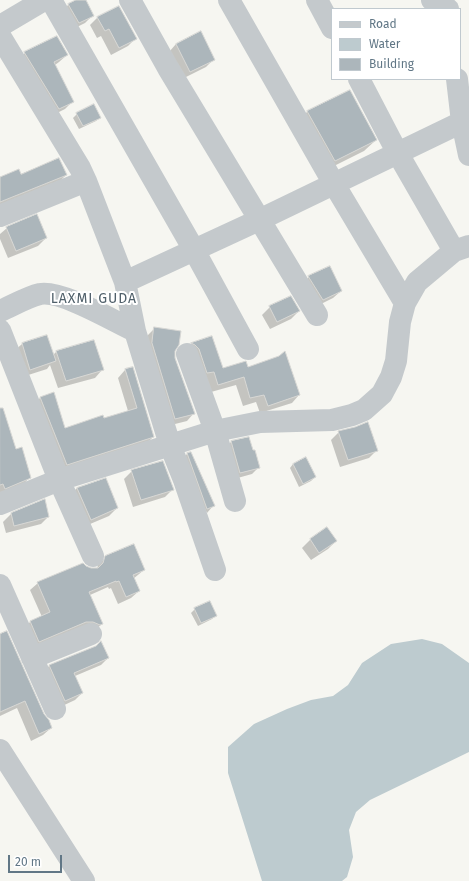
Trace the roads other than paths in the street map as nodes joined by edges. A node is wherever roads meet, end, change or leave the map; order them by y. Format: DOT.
graph roads {
  1 [pos="44,0"];
  2 [pos="52,0"];
  3 [pos="130,0"];
  4 [pos="229,0"];
  5 [pos="317,0"];
  6 [pos="432,0"];
  7 [pos="446,8"];
  8 [pos="0,26"];
  9 [pos="331,26"];
  10 [pos="0,36"];
  11 [pos="360,80"];
  12 [pos="457,80"];
  13 [pos="462,122"];
  14 [pos="397,152"];
  15 [pos="469,155"];
  16 [pos="86,181"];
  17 [pos="334,184"];
  18 [pos="0,216"];
  19 [pos="259,220"];
  20 [pos="462,248"];
  21 [pos="194,250"];
  22 [pos="125,282"];
  23 [pos="405,303"];
  24 [pos="0,311"];
  25 [pos="317,316"];
  26 [pos="0,330"];
  27 [pos="135,331"];
  28 [pos="248,349"];
  29 [pos="186,354"];
  30 [pos="214,431"];
  31 [pos="170,445"];
  32 [pos="59,480"];
  33 [pos="235,501"];
  34 [pos="0,504"];
  35 [pos="93,556"];
  36 [pos="215,570"];
  37 [pos="0,585"];
  38 [pos="92,634"];
  39 [pos="32,658"];
  40 [pos="55,709"];
  41 [pos="0,750"];
  42 [pos="84,881"];
  1 -- 8 [label="street"];
  2 -- 21 [label="street"];
  3 -- 19 [label="street"];
  4 -- 17 [label="street"];
  5 -- 9 [label="street"];
  6 -- 7 [label="street"];
  10 -- 16 [label="street"];
  11 -- 14 [label="street"];
  12 -- 13 [label="street"];
  13 -- 14 [label="street"];
  13 -- 15 [label="street"];
  14 -- 17 [label="street"];
  14 -- 20 [label="street"];
  16 -- 18 [label="street"];
  16 -- 22 [label="street"];
  17 -- 19 [label="street"];
  17 -- 23 [label="street"];
  19 -- 21 [label="street"];
  19 -- 25 [label="street"];
  20 -- 23 [label="street"];
  21 -- 22 [label="street"];
  21 -- 28 [label="street"];
  22 -- 27 [label="street"];
  23 -- 30 [label="street"];
  24 -- 27 [label="street"];
  26 -- 32 [label="street"];
  27 -- 31 [label="street"];
  29 -- 30 [label="street"];
  30 -- 31 [label="street"];
  30 -- 33 [label="street"];
  31 -- 32 [label="street"];
  31 -- 36 [label="street"];
  32 -- 34 [label="street"];
  32 -- 35 [label="street"];
  37 -- 39 [label="street"];
  38 -- 39 [label="street"];
  39 -- 40 [label="street"];
  41 -- 42 [label="street"];
}
